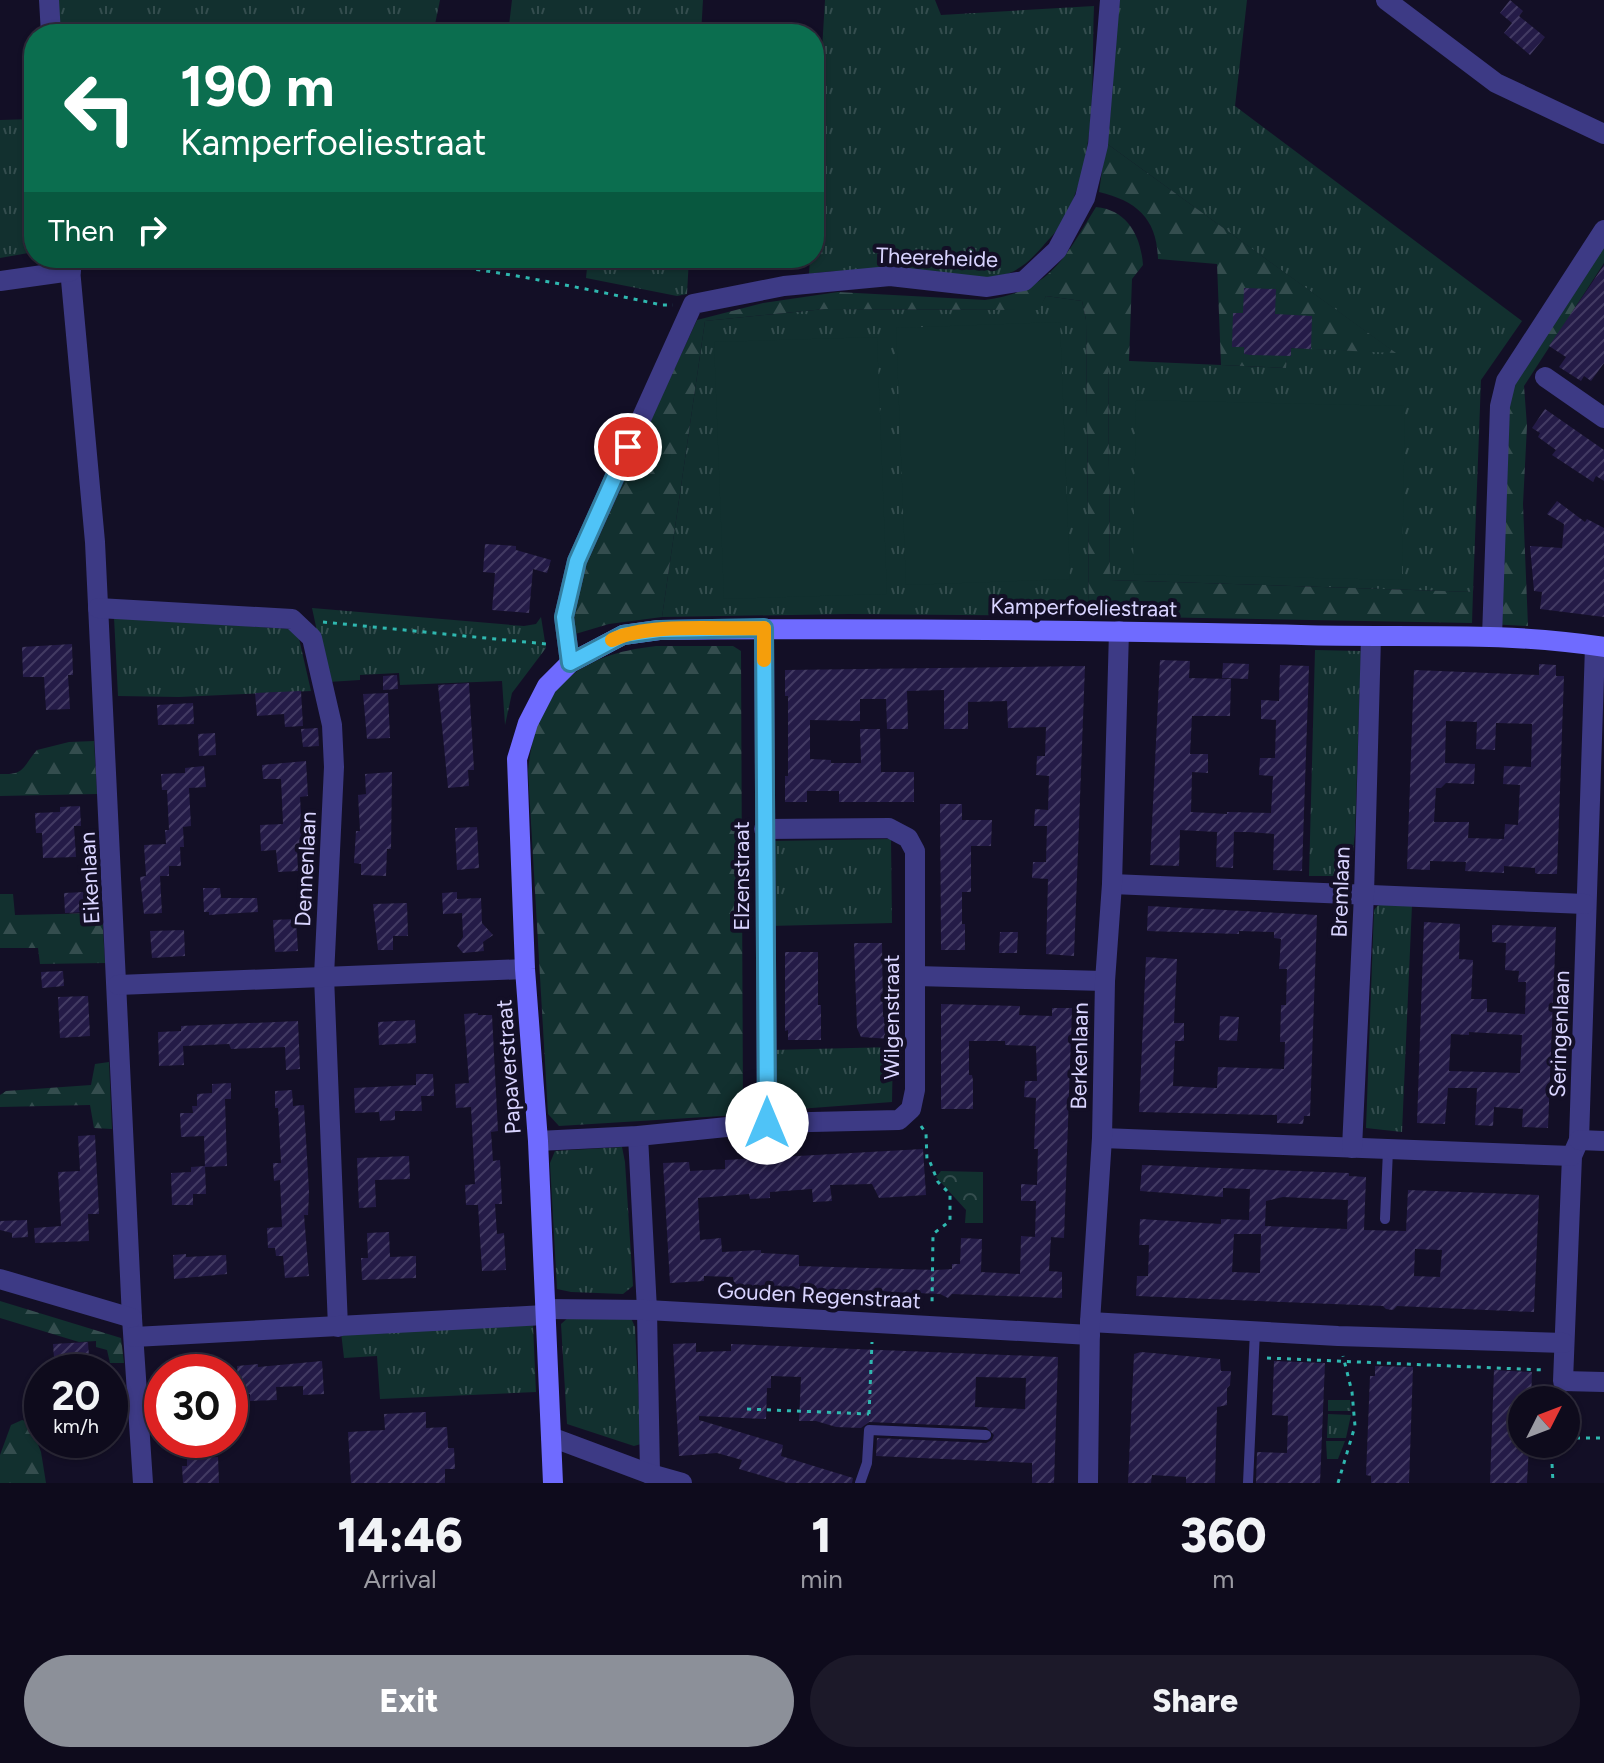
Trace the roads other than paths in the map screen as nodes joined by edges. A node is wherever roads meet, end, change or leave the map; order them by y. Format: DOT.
graph roads {
  1 [pos="49,0"];
  2 [pos="1110,0"];
  3 [pos="1386,0"];
  4 [pos="50,24"];
  5 [pos="1604,134"];
  6 [pos="1604,230"];
  7 [pos="54,268"];
  8 [pos="70,268"];
  9 [pos="0,281"];
  10 [pos="1545,377"];
  11 [pos="1602,413"];
  12 [pos="98,608"];
  13 [pos="764,628"];
  14 [pos="1119,631"];
  15 [pos="1371,637"];
  16 [pos="1492,637"];
  17 [pos="1600,646"];
  18 [pos="570,663"];
  19 [pos="1599,712"];
  20 [pos="764,829"];
  21 [pos="1112,884"];
  22 [pos="1364,894"];
  23 [pos="1585,904"];
  24 [pos="1595,938"];
  25 [pos="525,969"];
  26 [pos="324,976"];
  27 [pos="916,976"];
  28 [pos="1105,981"];
  29 [pos="118,985"];
  30 [pos="767,1123"];
  31 [pos="638,1136"];
  32 [pos="1102,1138"];
  33 [pos="538,1141"];
  34 [pos="1604,1141"];
  35 [pos="1352,1148"];
  36 [pos="1576,1148"];
  37 [pos="1388,1150"];
  38 [pos="1385,1219"];
  39 [pos="0,1279"];
  40 [pos="647,1310"];
  41 [pos="545,1312"];
  42 [pos="338,1327"];
  43 [pos="133,1328"];
  44 [pos="1090,1328"];
  45 [pos="1255,1331"];
  46 [pos="1564,1343"];
  47 [pos="1604,1382"];
  48 [pos="986,1435"];
  49 [pos="551,1437"];
  50 [pos="664,1480"];
  51 [pos="143,1483"];
  52 [pos="553,1483"];
  53 [pos="860,1483"];
  54 [pos="1088,1483"];
  55 [pos="1248,1483"];
  1 -- 4 [label="street"];
  2 -- 18 [label="street, Theereheide"];
  3 -- 5 [label="street"];
  6 -- 16 [label="street"];
  7 -- 9 [label="street"];
  8 -- 12 [label="street, Eikenlaan"];
  10 -- 11 [label="street"];
  12 -- 26 [label="street, Dennenlaan"];
  12 -- 29 [label="street, Eikenlaan"];
  13 -- 14 [label="street, Kamperfoeliestraat"];
  13 -- 18 [label="street, Kamperfoeliestraat"];
  13 -- 20 [label="street, Elzenstraat"];
  14 -- 15 [label="street, Kamperfoeliestraat"];
  14 -- 21 [label="street, Berkenlaan"];
  15 -- 16 [label="street, Kamperfoeliestraat"];
  15 -- 22 [label="street, Bremlaan"];
  16 -- 17 [label="street, Kamperfoeliestraat"];
  17 -- 19 [label="street, Seringenlaan"];
  18 -- 25 [label="street, Papaverstraat"];
  19 -- 23 [label="street, Seringenlaan"];
  20 -- 27 [label="street, Wilgenstraat"];
  20 -- 30 [label="street, Elzenstraat"];
  21 -- 22 [label="street"];
  21 -- 28 [label="street, Berkenlaan"];
  22 -- 23 [label="street"];
  22 -- 35 [label="street, Bremlaan"];
  23 -- 24 [label="street, Seringenlaan"];
  24 -- 36 [label="street, Seringenlaan"];
  25 -- 26 [label="street"];
  25 -- 33 [label="street, Papaverstraat"];
  26 -- 29 [label="street"];
  26 -- 42 [label="street, Dennenlaan"];
  27 -- 28 [label="street"];
  27 -- 30 [label="street, Wilgenstraat"];
  28 -- 32 [label="street, Berkenlaan"];
  29 -- 43 [label="street, Eikenlaan"];
  30 -- 31 [label="street, Wilgenstraat"];
  31 -- 33 [label="street, Wilgenstraat"];
  31 -- 40 [label="street"];
  32 -- 35 [label="street"];
  32 -- 44 [label="street, Berkenlaan"];
  33 -- 41 [label="street, Papaverstraat"];
  34 -- 36 [label="street"];
  35 -- 37 [label="street"];
  36 -- 37 [label="street"];
  36 -- 46 [label="street, Seringenlaan"];
  37 -- 38 [label="lane"];
  39 -- 43 [label="street, Gouden Regenstraat"];
  40 -- 41 [label="street, Gouden Regenstraat"];
  40 -- 44 [label="street, Gouden Regenstraat"];
  40 -- 50 [label="street"];
  41 -- 42 [label="street, Gouden Regenstraat"];
  41 -- 49 [label="street, Papaverstraat"];
  42 -- 43 [label="street, Gouden Regenstraat"];
  43 -- 51 [label="street, Eikenlaan"];
  44 -- 45 [label="street, Gouden Regenstraat"];
  44 -- 54 [label="street, Berkenlaan"];
  45 -- 46 [label="street, Gouden Regenstraat"];
  45 -- 55 [label="lane"];
  46 -- 47 [label="street, Seringenlaan"];
  48 -- 53 [label="lane"];
  49 -- 50 [label="street"];
  49 -- 52 [label="street, Papaverstraat"];
}
